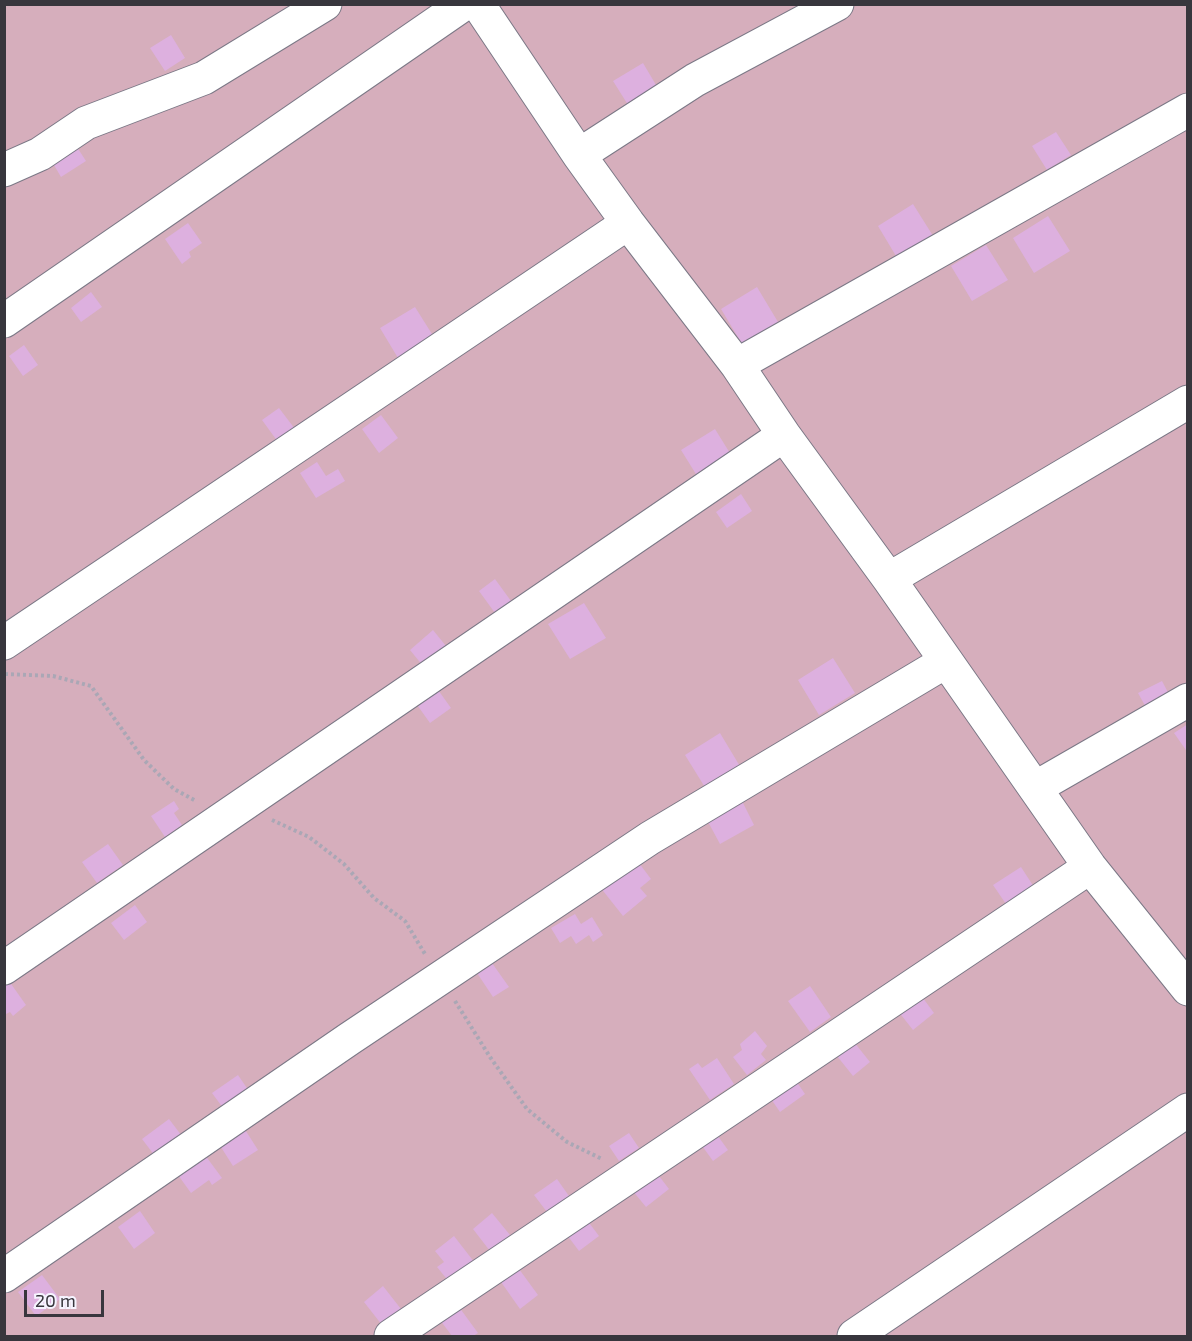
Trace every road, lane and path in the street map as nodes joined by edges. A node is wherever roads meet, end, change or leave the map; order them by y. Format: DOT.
graph roads {
  1 [pos="325,4"];
  2 [pos="464,4"];
  3 [pos="478,4"];
  4 [pos="837,4"];
  5 [pos="1188,110"];
  6 [pos="579,155"];
  7 [pos="4,170"];
  8 [pos="628,223"];
  9 [pos="4,321"];
  10 [pos="737,365"];
  11 [pos="1188,402"];
  12 [pos="784,435"];
  13 [pos="889,579"];
  14 [pos="4,643"];
  15 [pos="945,662"];
  16 [pos="4,674"];
  17 [pos="1188,700"];
  18 [pos="1035,788"];
  19 [pos="235,811"];
  20 [pos="1090,867"];
  21 [pos="4,968"];
  22 [pos="440,978"];
  23 [pos="1188,989"];
  24 [pos="1188,1110"];
  25 [pos="633,1174"];
  26 [pos="4,1276"];
  27 [pos="391,1336"];
  28 [pos="854,1336"];
  1 -- 7 [label="street"];
  2 -- 9 [label="street"];
  3 -- 6 [label="street"];
  4 -- 6 [label="street"];
  5 -- 10 [label="street"];
  6 -- 8 [label="street"];
  8 -- 10 [label="street"];
  8 -- 14 [label="street"];
  10 -- 12 [label="street"];
  11 -- 13 [label="street"];
  12 -- 13 [label="street"];
  12 -- 19 [label="street"];
  13 -- 15 [label="street"];
  15 -- 18 [label="street"];
  15 -- 22 [label="street"];
  16 -- 19 [label="path"];
  17 -- 18 [label="street"];
  18 -- 20 [label="street"];
  19 -- 21 [label="street"];
  19 -- 22 [label="path"];
  20 -- 23 [label="street"];
  20 -- 25 [label="street"];
  22 -- 25 [label="path"];
  22 -- 26 [label="street"];
  24 -- 28 [label="street"];
  25 -- 27 [label="street"];
}
